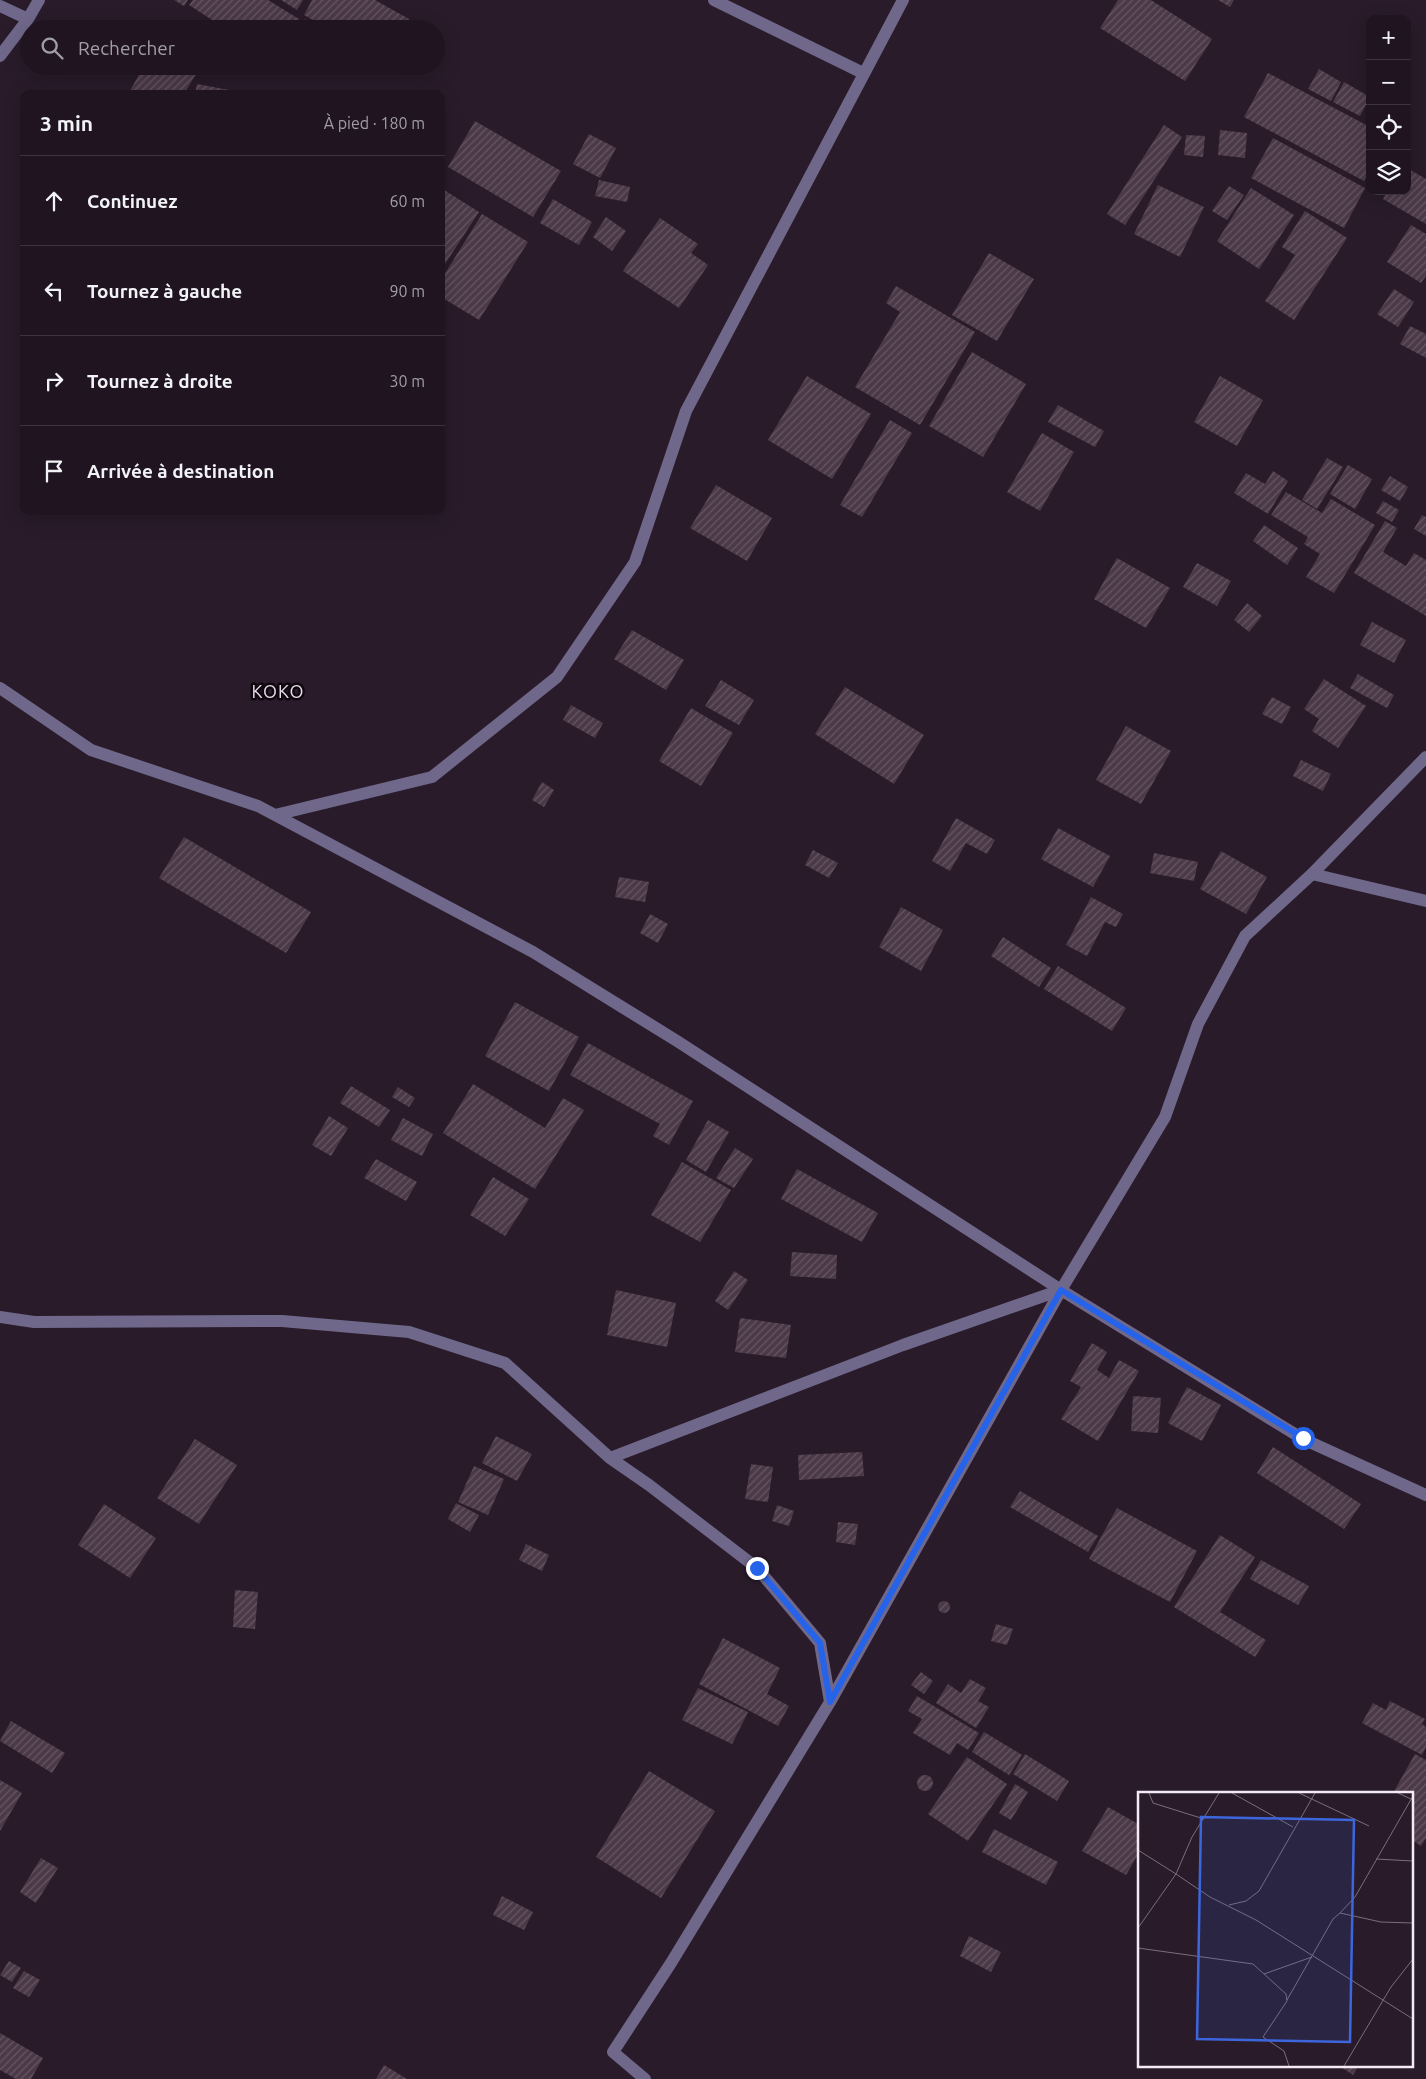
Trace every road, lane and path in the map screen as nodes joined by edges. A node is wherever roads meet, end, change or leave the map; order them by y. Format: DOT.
graph roads {
  1 [pos="38,0"];
  2 [pos="714,0"];
  3 [pos="903,0"];
  4 [pos="0,6"];
  5 [pos="28,19"];
  6 [pos="20,30"];
  7 [pos="0,56"];
  8 [pos="863,73"];
  9 [pos="0,688"];
  10 [pos="1426,757"];
  11 [pos="275,815"];
  12 [pos="1312,874"];
  13 [pos="1426,901"];
  14 [pos="1061,1290"];
  15 [pos="0,1317"];
  16 [pos="610,1458"];
  17 [pos="1426,1495"];
  18 [pos="830,1702"];
  19 [pos="645,2079"];
  1 -- 5 [label="street"];
  2 -- 8 [label="street"];
  3 -- 8 [label="street"];
  4 -- 5 [label="street"];
  6 -- 7 [label="street"];
  8 -- 11 [label="street"];
  9 -- 11 [label="street"];
  10 -- 12 [label="street"];
  11 -- 14 [label="street"];
  12 -- 13 [label="street"];
  12 -- 14 [label="street"];
  14 -- 16 [label="street"];
  14 -- 17 [label="street"];
  14 -- 18 [label="street"];
  15 -- 16 [label="street"];
  16 -- 18 [label="street"];
  18 -- 19 [label="street"];
}
